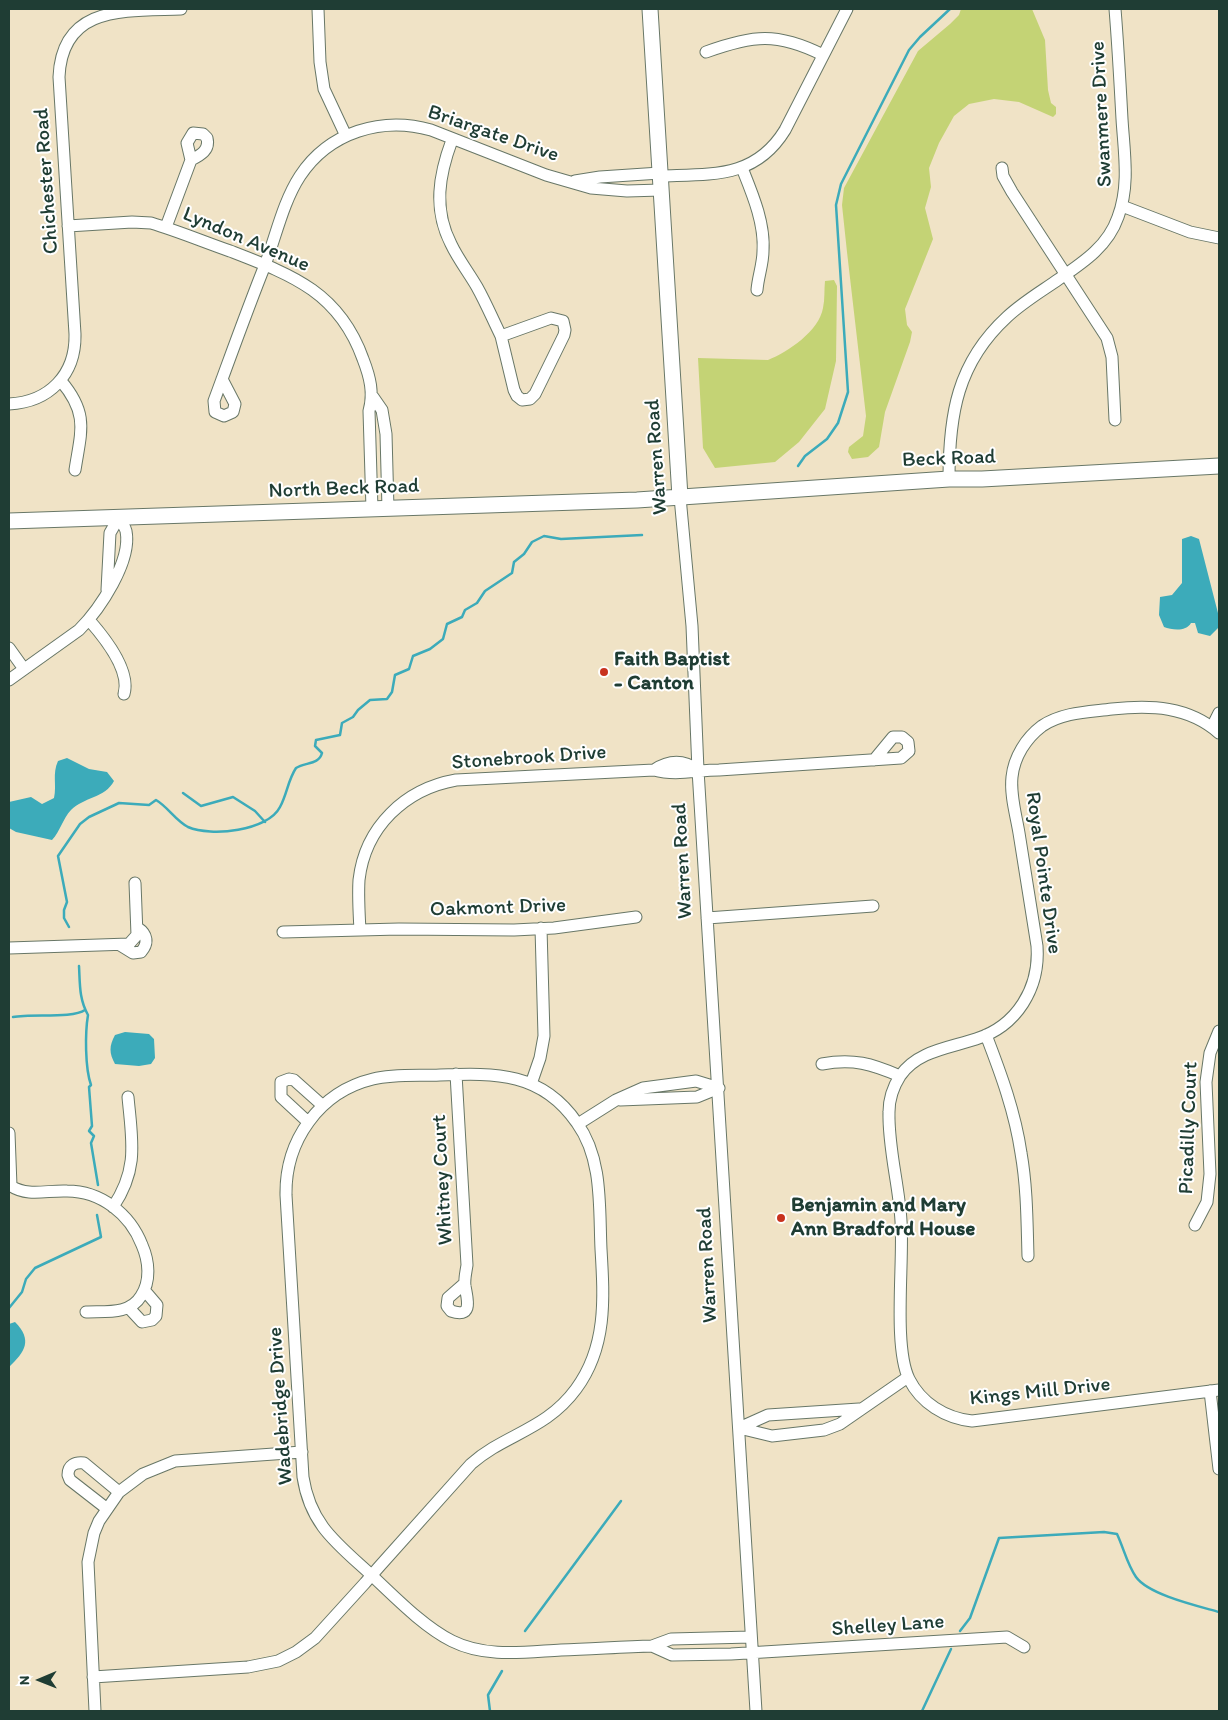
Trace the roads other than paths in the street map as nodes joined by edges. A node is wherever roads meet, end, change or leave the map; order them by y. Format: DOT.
graph roads {
  1 [pos="181,9"];
  2 [pos="318,9"];
  3 [pos="650,9"];
  4 [pos="847,9"];
  5 [pos="1115,9"];
  6 [pos="131,10"];
  7 [pos="706,52"];
  8 [pos="823,55"];
  9 [pos="346,136"];
  10 [pos="452,140"];
  11 [pos="192,160"];
  12 [pos="742,168"];
  13 [pos="1002,168"];
  14 [pos="660,180"];
  15 [pos="575,182"];
  16 [pos="1122,206"];
  17 [pos="68,226"];
  18 [pos="166,227"];
  19 [pos="1219,238"];
  20 [pos="265,264"];
  21 [pos="1066,274"];
  22 [pos="757,290"];
  23 [pos="501,336"];
  24 [pos="222,379"];
  25 [pos="61,381"];
  26 [pos="373,397"];
  27 [pos="9,404"];
  28 [pos="1115,420"];
  29 [pos="1219,466"];
  30 [pos="75,470"];
  31 [pos="949,479"];
  32 [pos="680,497"];
  33 [pos="372,509"];
  34 [pos="388,509"];
  35 [pos="118,518"];
  36 [pos="9,521"];
  37 [pos="107,590"];
  38 [pos="88,620"];
  39 [pos="9,648"];
  40 [pos="24,669"];
  41 [pos="9,680"];
  42 [pos="124,694"];
  43 [pos="1218,716"];
  44 [pos="1203,722"];
  45 [pos="1218,732"];
  46 [pos="874,760"];
  47 [pos="698,770"];
  48 [pos="135,883"];
  49 [pos="873,906"];
  50 [pos="636,917"];
  51 [pos="707,918"];
  52 [pos="541,928"];
  53 [pos="360,930"];
  54 [pos="283,932"];
  55 [pos="9,948"];
  56 [pos="1219,1030"];
  57 [pos="986,1035"];
  58 [pos="822,1064"];
  59 [pos="456,1074"];
  60 [pos="900,1076"];
  61 [pos="532,1084"];
  62 [pos="719,1088"];
  63 [pos="128,1098"];
  64 [pos="616,1100"];
  65 [pos="327,1102"];
  66 [pos="308,1122"];
  67 [pos="578,1124"];
  68 [pos="9,1133"];
  69 [pos="113,1207"];
  70 [pos="1195,1225"];
  71 [pos="1028,1256"];
  72 [pos="464,1284"];
  73 [pos="145,1291"];
  74 [pos="129,1308"];
  75 [pos="86,1312"];
  76 [pos="908,1377"];
  77 [pos="1215,1390"];
  78 [pos="860,1408"];
  79 [pos="739,1428"];
  80 [pos="302,1452"];
  81 [pos="1219,1469"];
  82 [pos="119,1492"];
  83 [pos="106,1508"];
  84 [pos="372,1575"];
  85 [pos="751,1637"];
  86 [pos="652,1646"];
  87 [pos="1024,1647"];
  88 [pos="752,1653"];
  89 [pos="93,1677"];
  90 [pos="96,1711"];
  91 [pos="756,1711"];
  1 -- 6 [label="street, Chichester Road"];
  2 -- 9 [label="street"];
  3 -- 14 [label="main road, Warren Road"];
  4 -- 8 [label="street, Briargate Drive"];
  5 -- 16 [label="street, Swanmere Drive"];
  6 -- 17 [label="street, Chichester Road"];
  7 -- 8 [label="street"];
  8 -- 12 [label="street, Briargate Drive"];
  9 -- 10 [label="street, Briargate Drive"];
  9 -- 20 [label="street, Briargate Drive"];
  10 -- 15 [label="street, Briargate Drive"];
  10 -- 23 [label="street"];
  11 -- 18 [label="street"];
  12 -- 14 [label="street, Briargate Drive"];
  12 -- 22 [label="street"];
  13 -- 21 [label="street"];
  14 -- 15 [label="street, Briargate Drive"];
  14 -- 15 [label="street, Briargate Drive"];
  14 -- 32 [label="main road, Warren Road"];
  16 -- 19 [label="street"];
  16 -- 21 [label="street, Swanmere Drive"];
  17 -- 18 [label="street, Lyndon Avenue"];
  17 -- 25 [label="street, Chichester Road"];
  18 -- 20 [label="street, Lyndon Avenue"];
  20 -- 24 [label="street, Briargate Drive"];
  20 -- 26 [label="street, Lyndon Avenue"];
  21 -- 28 [label="street"];
  21 -- 31 [label="street, Swanmere Drive"];
  23 -- 23 [label="street"];
  25 -- 27 [label="street, Chichester Road"];
  25 -- 30 [label="street"];
  26 -- 33 [label="street, Lyndon Avenue"];
  26 -- 34 [label="street, Lyndon Avenue"];
  29 -- 31 [label="main road, Beck Road"];
  31 -- 32 [label="main road, Beck Road"];
  32 -- 34 [label="main road, North Beck Road"];
  32 -- 47 [label="street, Warren Road"];
  33 -- 34 [label="main road, North Beck Road"];
  33 -- 35 [label="main road, North Beck Road"];
  35 -- 36 [label="main road, North Beck Road"];
  35 -- 37 [label="street"];
  35 -- 37 [label="street"];
  37 -- 38 [label="street"];
  38 -- 40 [label="street"];
  38 -- 42 [label="street"];
  39 -- 40 [label="street"];
  40 -- 41 [label="street"];
  43 -- 44 [label="street"];
  43 -- 45 [label="street"];
  44 -- 45 [label="street, Royal Pointe Drive"];
  44 -- 57 [label="street, Royal Pointe Drive"];
  46 -- 47 [label="street, Stonebrook Drive"];
  47 -- 51 [label="street, Warren Road"];
  47 -- 53 [label="street, Stonebrook Drive"];
  48 -- 55 [label="street"];
  49 -- 51 [label="street"];
  50 -- 52 [label="street, Oakmont Drive"];
  51 -- 62 [label="street, Warren Road"];
  52 -- 53 [label="street, Oakmont Drive"];
  52 -- 61 [label="street"];
  53 -- 54 [label="street, Oakmont Drive"];
  56 -- 70 [label="street, Picadilly Court"];
  57 -- 60 [label="street, Royal Pointe Drive"];
  57 -- 71 [label="street"];
  58 -- 60 [label="street"];
  59 -- 61 [label="street"];
  59 -- 65 [label="street"];
  59 -- 72 [label="street, Whitney Court"];
  60 -- 76 [label="street, Royal Pointe Drive"];
  61 -- 67 [label="street"];
  62 -- 64 [label="street"];
  62 -- 64 [label="street"];
  62 -- 79 [label="street, Warren Road"];
  63 -- 69 [label="street"];
  64 -- 67 [label="street"];
  65 -- 66 [label="street, Wadebridge Drive"];
  65 -- 66 [label="street"];
  66 -- 80 [label="street, Wadebridge Drive"];
  67 -- 84 [label="street"];
  68 -- 69 [label="street"];
  69 -- 73 [label="street"];
  73 -- 74 [label="street"];
  73 -- 74 [label="street"];
  74 -- 75 [label="street"];
  76 -- 77 [label="street, Kings Mill Drive"];
  76 -- 78 [label="street"];
  77 -- 81 [label="street"];
  78 -- 79 [label="street"];
  78 -- 79 [label="street"];
  79 -- 85 [label="street, Warren Road"];
  80 -- 82 [label="street"];
  80 -- 84 [label="street, Wadebridge Drive"];
  82 -- 83 [label="street"];
  82 -- 83 [label="street"];
  83 -- 89 [label="street"];
  84 -- 86 [label="street, Wadebridge Drive"];
  84 -- 89 [label="street"];
  85 -- 86 [label="street, Wadebridge Drive"];
  85 -- 88 [label="street, Warren Road"];
  86 -- 88 [label="street, Wadebridge Drive"];
  87 -- 88 [label="street, Shelley Lane"];
  88 -- 91 [label="street, Warren Road"];
  89 -- 90 [label="street"];
}
